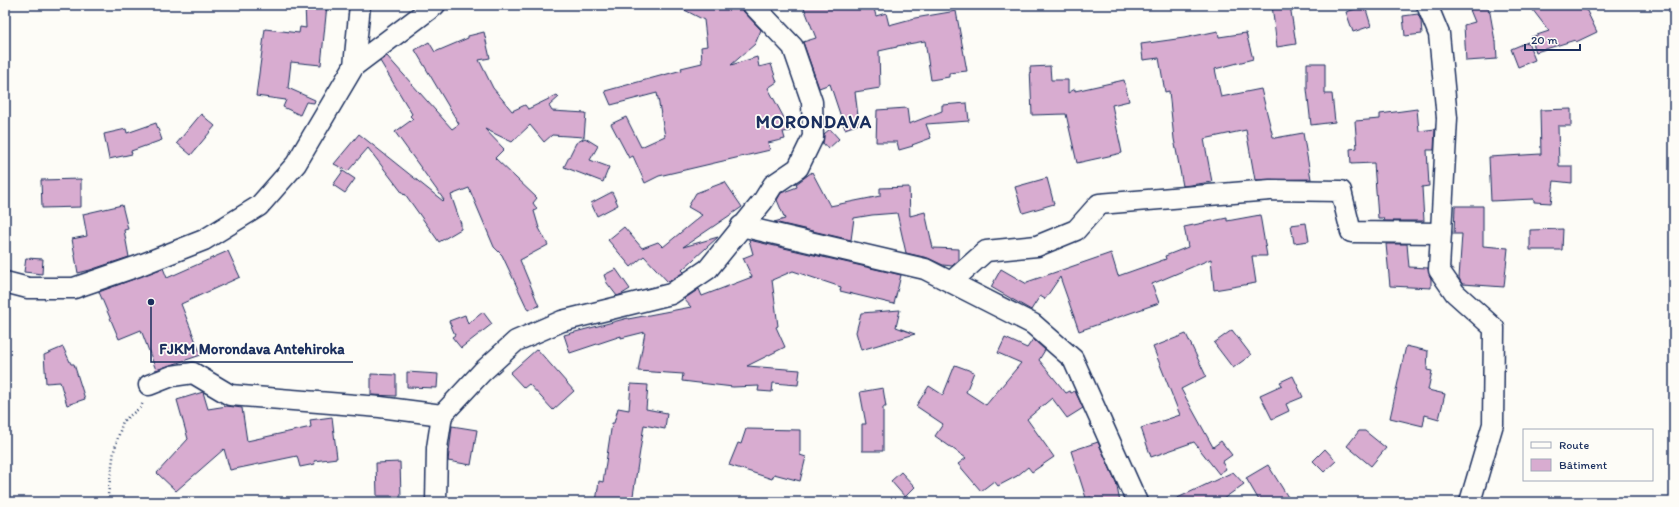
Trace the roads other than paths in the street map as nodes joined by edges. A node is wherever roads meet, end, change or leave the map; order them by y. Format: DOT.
graph roads {
  1 [pos="360,5"];
  2 [pos="435,5"];
  3 [pos="753,5"];
  4 [pos="1427,5"];
  5 [pos="354,66"];
  6 [pos="741,226"];
  7 [pos="1441,233"];
  8 [pos="5,282"];
  9 [pos="951,282"];
  10 [pos="149,384"];
  11 [pos="442,415"];
  12 [pos="436,502"];
  13 [pos="1137,502"];
  14 [pos="1470,502"];
  1 -- 5 [label="street"];
  2 -- 5 [label="street"];
  3 -- 6 [label="street"];
  4 -- 7 [label="street"];
  5 -- 8 [label="street"];
  6 -- 9 [label="street"];
  6 -- 11 [label="street"];
  7 -- 9 [label="street"];
  7 -- 14 [label="street"];
  9 -- 13 [label="street"];
  10 -- 11 [label="street"];
  11 -- 12 [label="street"];
}
